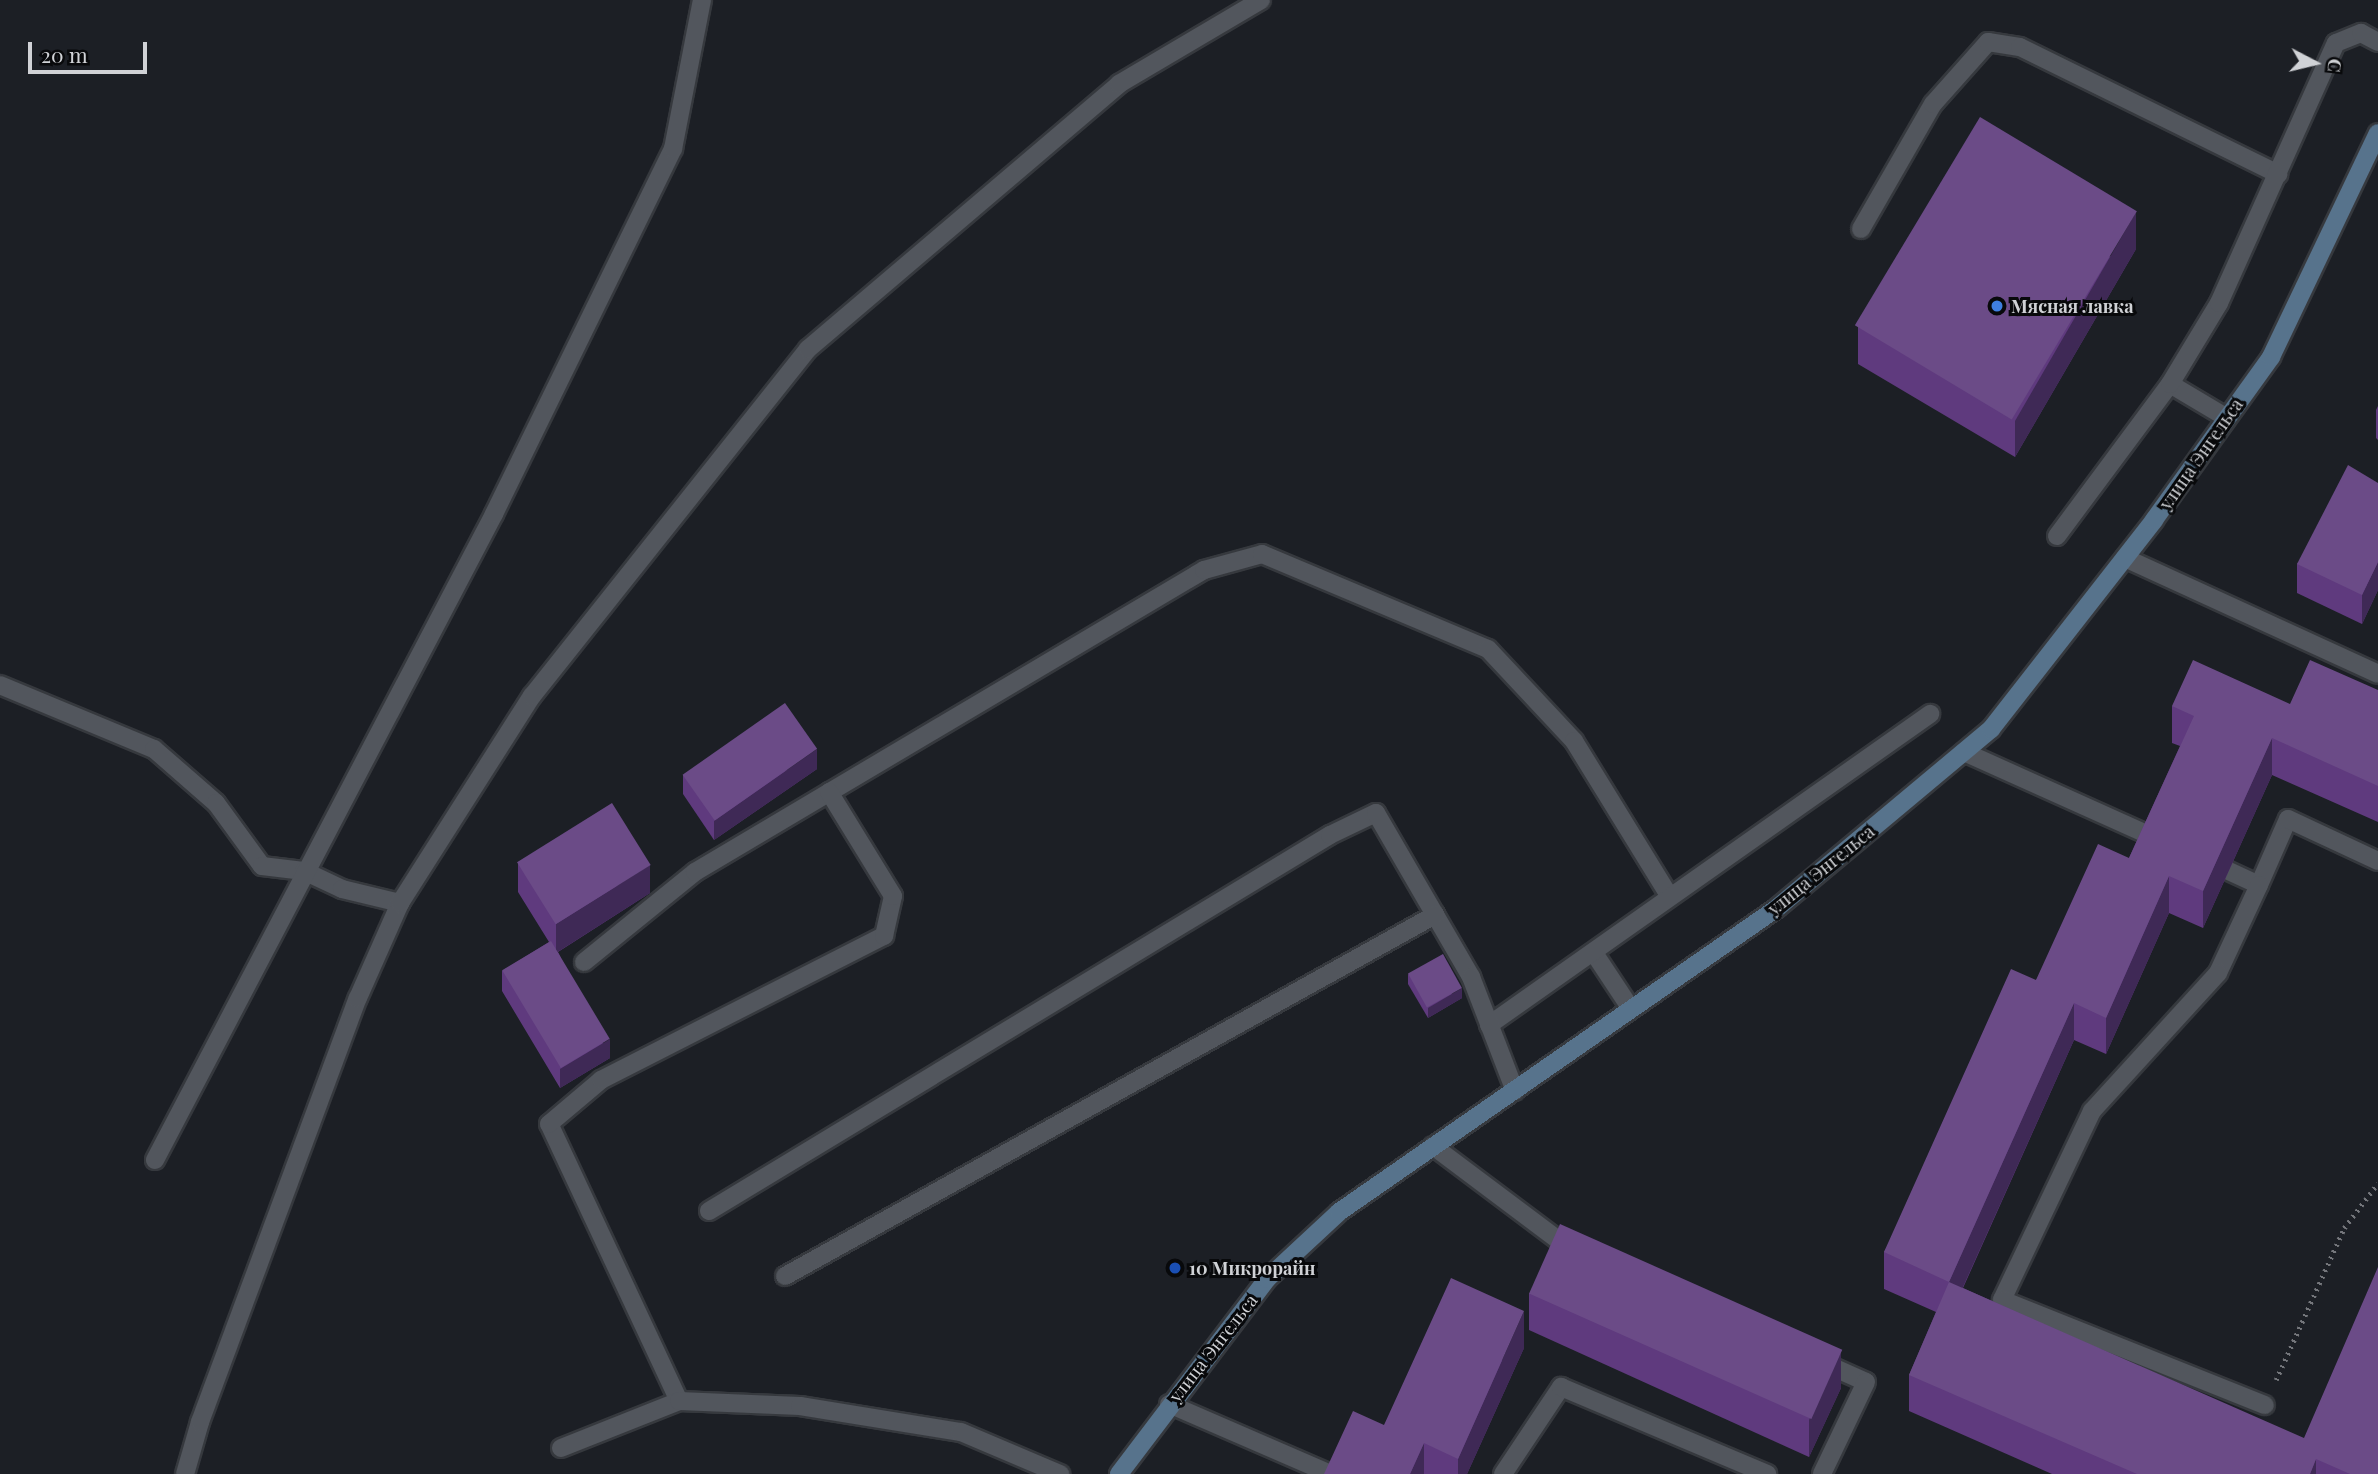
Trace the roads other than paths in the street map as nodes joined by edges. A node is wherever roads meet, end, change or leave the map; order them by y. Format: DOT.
graph roads {
  1 [pos="702,0"];
  2 [pos="1261,0"];
  3 [pos="2378,42"];
  4 [pos="2378,133"];
  5 [pos="2278,174"];
  6 [pos="1861,229"];
  7 [pos="2170,384"];
  8 [pos="2227,418"];
  9 [pos="2057,536"];
  10 [pos="2125,558"];
  11 [pos="2378,674"];
  12 [pos="0,685"];
  13 [pos="1930,714"];
  14 [pos="1964,752"];
  15 [pos="829,792"];
  16 [pos="2378,861"];
  17 [pos="304,871"];
  18 [pos="2259,885"];
  19 [pos="1670,897"];
  20 [pos="400,903"];
  21 [pos="1435,915"];
  22 [pos="1594,953"];
  23 [pos="583,962"];
  24 [pos="1632,1009"];
  25 [pos="1489,1025"];
  26 [pos="1515,1091"];
  27 [pos="1433,1146"];
  28 [pos="155,1160"];
  29 [pos="709,1211"];
  30 [pos="1586,1257"];
  31 [pos="785,1276"];
  32 [pos="1802,1353"];
  33 [pos="679,1401"];
  34 [pos="1169,1404"];
  35 [pos="2265,1405"];
  36 [pos="561,1448"];
  37 [pos="186,1474"];
  38 [pos="1060,1474"];
  39 [pos="1119,1474"];
  40 [pos="1331,1474"];
  41 [pos="1503,1474"];
  42 [pos="1767,1474"];
  43 [pos="1822,1474"];
  1 -- 17 [label="lane"];
  2 -- 20 [label="lane"];
  3 -- 5 [label="lane"];
  4 -- 8 [label="main road, улица Энгельса"];
  5 -- 6 [label="lane"];
  5 -- 7 [label="lane"];
  7 -- 8 [label="lane"];
  7 -- 9 [label="lane"];
  8 -- 10 [label="main road, улица Энгельса"];
  10 -- 11 [label="lane"];
  10 -- 14 [label="main road, улица Энгельса"];
  12 -- 17 [label="lane"];
  13 -- 19 [label="lane"];
  14 -- 18 [label="lane"];
  14 -- 24 [label="main road, улица Энгельса"];
  15 -- 19 [label="lane"];
  15 -- 23 [label="lane"];
  15 -- 33 [label="lane"];
  16 -- 18 [label="lane"];
  17 -- 20 [label="lane"];
  17 -- 28 [label="lane"];
  18 -- 35 [label="lane"];
  19 -- 22 [label="lane"];
  20 -- 37 [label="lane"];
  21 -- 25 [label="lane"];
  21 -- 29 [label="lane"];
  21 -- 31 [label="lane"];
  22 -- 24 [label="lane"];
  22 -- 25 [label="lane"];
  24 -- 26 [label="main road, улица Энгельса"];
  25 -- 26 [label="lane"];
  26 -- 27 [label="main road, улица Энгельса"];
  27 -- 30 [label="lane"];
  27 -- 34 [label="main road, улица Энгельса"];
  32 -- 43 [label="lane"];
  33 -- 36 [label="lane"];
  33 -- 38 [label="lane"];
  34 -- 39 [label="main road, улица Энгельса"];
  34 -- 40 [label="lane"];
  41 -- 42 [label="lane"];
}
